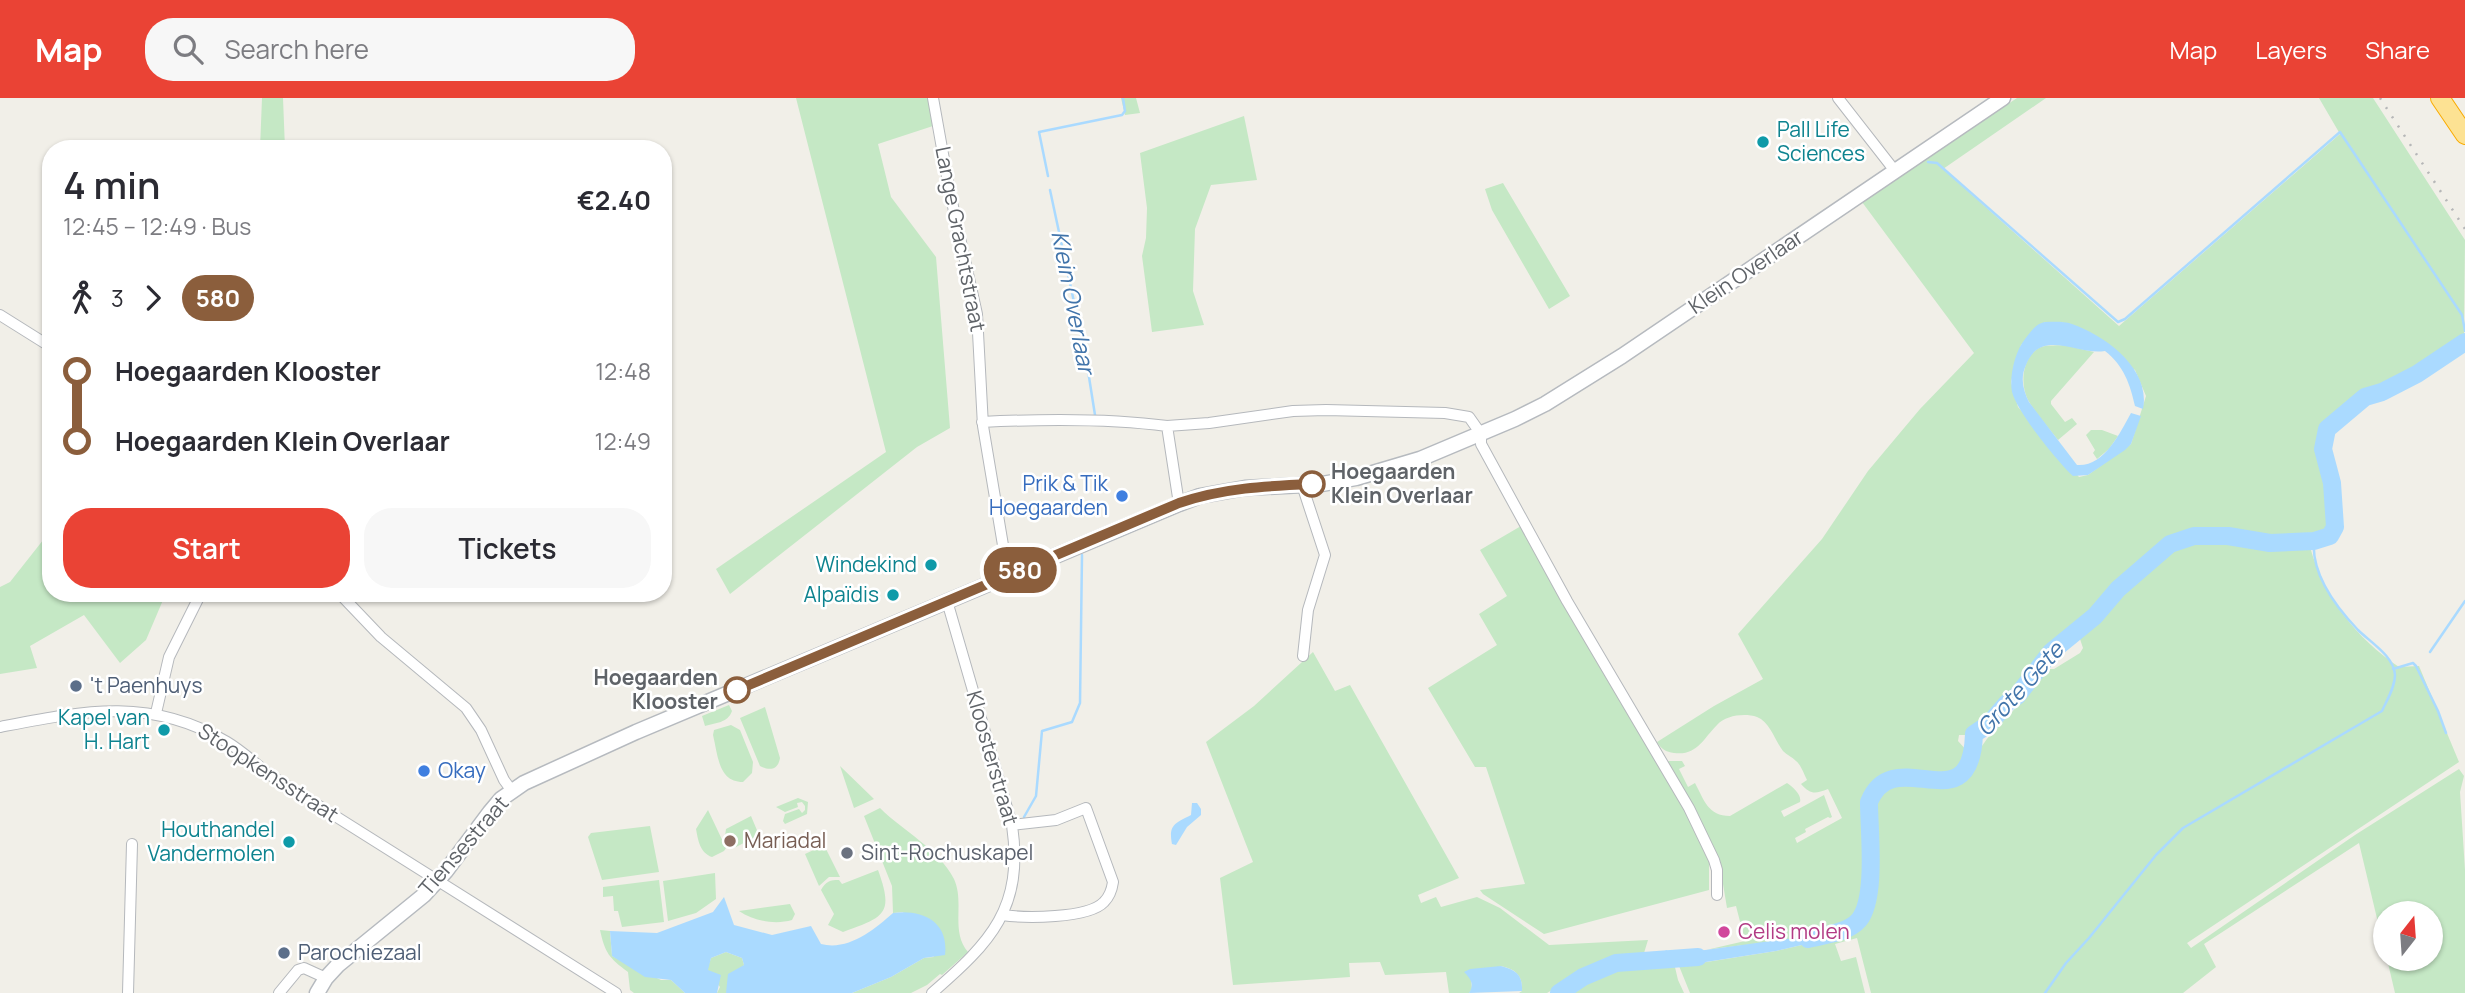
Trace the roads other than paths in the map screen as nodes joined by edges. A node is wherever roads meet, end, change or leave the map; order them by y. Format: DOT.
graph roads {
  1 [pos="933,98"];
  2 [pos="1838,98"];
  3 [pos="2003,98"];
  4 [pos="2440,98"];
  5 [pos="2465,135"];
  6 [pos="1895,171"];
  7 [pos="0,315"];
  8 [pos="42,341"];
  9 [pos="982,422"];
  10 [pos="1167,426"];
  11 [pos="1481,434"];
  12 [pos="1302,485"];
  13 [pos="1179,503"];
  14 [pos="1008,575"];
  15 [pos="947,601"];
  16 [pos="196,602"];
  17 [pos="348,602"];
  18 [pos="1303,656"];
  19 [pos="156,713"];
  20 [pos="0,727"];
  21 [pos="512,791"];
  22 [pos="1012,825"];
  23 [pos="132,844"];
  24 [pos="437,881"];
  25 [pos="1717,895"];
  26 [pos="1002,915"];
  27 [pos="326,978"];
  28 [pos="128,993"];
  29 [pos="279,993"];
  30 [pos="317,993"];
  31 [pos="615,993"];
  32 [pos="932,993"];
  1 -- 9 [label="street, Lange Grachtstraat"];
  2 -- 6 [label="street"];
  3 -- 6 [label="main road, Klein Overlaar"];
  4 -- 5 [label="highway"];
  6 -- 11 [label="main road, Klein Overlaar"];
  7 -- 8 [label="street"];
  9 -- 10 [label="street"];
  9 -- 14 [label="street, Lange Grachtstraat"];
  10 -- 11 [label="street"];
  10 -- 13 [label="street"];
  11 -- 12 [label="main road, Klein Overlaar"];
  11 -- 25 [label="street"];
  12 -- 13 [label="main road, Klein Overlaar"];
  12 -- 18 [label="street"];
  13 -- 14 [label="main road, Klein Overlaar"];
  14 -- 15 [label="main road, Klein Overlaar"];
  15 -- 21 [label="main road, Klein Overlaar"];
  15 -- 22 [label="street, Kloosterstraat"];
  16 -- 19 [label="street"];
  17 -- 21 [label="street, Tiensestraat"];
  19 -- 20 [label="street, Stoopkensstraat"];
  19 -- 24 [label="street, Stoopkensstraat"];
  21 -- 24 [label="main road, Tiensestraat"];
  22 -- 26 [label="street, Kloosterstraat"];
  22 -- 26 [label="street"];
  23 -- 28 [label="street"];
  24 -- 27 [label="main road, Tiensestraat"];
  24 -- 31 [label="street, Stoopkensstraat"];
  26 -- 32 [label="street, Kloosterstraat"];
  27 -- 29 [label="street"];
  27 -- 30 [label="main road, Tiensestraat"];
}
